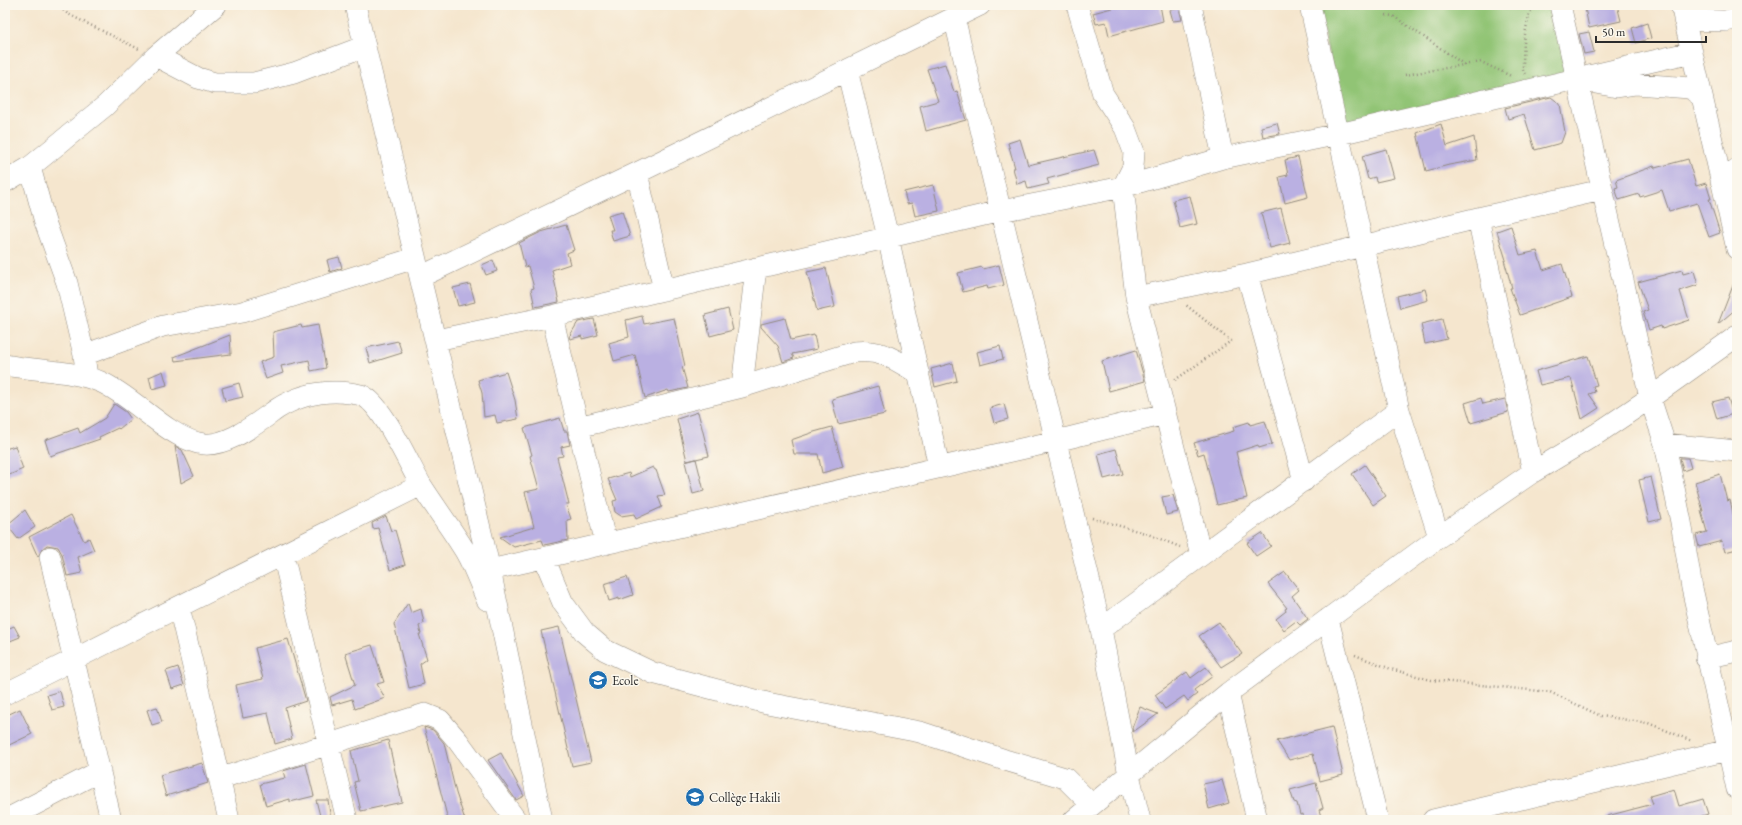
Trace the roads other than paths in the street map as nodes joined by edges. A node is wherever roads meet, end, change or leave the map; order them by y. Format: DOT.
graph roads {
  1 [pos="216,5"];
  2 [pos="355,5"];
  3 [pos="980,5"];
  4 [pos="1077,5"];
  5 [pos="1191,5"];
  6 [pos="1310,5"];
  7 [pos="1560,5"];
  8 [pos="1683,12"];
  9 [pos="954,18"];
  10 [pos="1737,18"];
  11 [pos="365,46"];
  12 [pos="1692,52"];
  13 [pos="156,56"];
  14 [pos="847,70"];
  15 [pos="1577,78"];
  16 [pos="1702,97"];
  17 [pos="1339,134"];
  18 [pos="1223,158"];
  19 [pos="30,167"];
  20 [pos="637,173"];
  21 [pos="1729,175"];
  22 [pos="5,182"];
  23 [pos="1123,187"];
  24 [pos="1602,190"];
  25 [pos="1001,211"];
  26 [pos="1478,218"];
  27 [pos="888,237"];
  28 [pos="1363,247"];
  29 [pos="1737,249"];
  30 [pos="418,268"];
  31 [pos="756,268"];
  32 [pos="1247,274"];
  33 [pos="664,290"];
  34 [pos="1136,297"];
  35 [pos="552,316"];
  36 [pos="1737,336"];
  37 [pos="436,340"];
  38 [pos="84,355"];
  39 [pos="5,365"];
  40 [pos="919,374"];
  41 [pos="87,377"];
  42 [pos="742,387"];
  43 [pos="1650,398"];
  44 [pos="1399,410"];
  45 [pos="1165,414"];
  46 [pos="578,427"];
  47 [pos="1056,441"];
  48 [pos="1666,444"];
  49 [pos="1737,451"];
  50 [pos="939,467"];
  51 [pos="1533,472"];
  52 [pos="1304,481"];
  53 [pos="421,485"];
  54 [pos="1439,537"];
  55 [pos="606,544"];
  56 [pos="283,555"];
  57 [pos="1201,555"];
  58 [pos="50,557"];
  59 [pos="544,558"];
  60 [pos="490,570"];
  61 [pos="179,607"];
  62 [pos="1328,619"];
  63 [pos="1101,629"];
  64 [pos="503,635"];
  65 [pos="1737,651"];
  66 [pos="1706,658"];
  67 [pos="74,660"];
  68 [pos="1228,693"];
  69 [pos="5,694"];
  70 [pos="329,744"];
  71 [pos="1726,751"];
  72 [pos="100,771"];
  73 [pos="1129,775"];
  74 [pos="221,778"];
  75 [pos="1737,789"];
  76 [pos="1092,805"];
  77 [pos="5,820"];
  78 [pos="111,820"];
  79 [pos="229,820"];
  80 [pos="347,820"];
  81 [pos="516,820"];
  82 [pos="542,820"];
  83 [pos="1074,820"];
  84 [pos="1140,820"];
  85 [pos="1257,820"];
  86 [pos="1378,820"];
  87 [pos="1432,820"];
  1 -- 13 [label="street"];
  2 -- 11 [label="street"];
  3 -- 9 [label="street"];
  4 -- 23 [label="street"];
  5 -- 18 [label="street"];
  6 -- 17 [label="street"];
  7 -- 15 [label="street"];
  8 -- 10 [label="street"];
  8 -- 12 [label="street"];
  9 -- 14 [label="street"];
  9 -- 25 [label="street"];
  11 -- 13 [label="street"];
  11 -- 30 [label="street"];
  12 -- 15 [label="street"];
  12 -- 16 [label="street"];
  13 -- 19 [label="street"];
  14 -- 20 [label="street"];
  14 -- 27 [label="street"];
  15 -- 16 [label="street"];
  15 -- 17 [label="street"];
  15 -- 24 [label="street"];
  16 -- 21 [label="street"];
  17 -- 18 [label="street"];
  17 -- 28 [label="street"];
  18 -- 23 [label="street"];
  19 -- 22 [label="street"];
  19 -- 38 [label="street"];
  20 -- 30 [label="street"];
  20 -- 33 [label="street"];
  21 -- 29 [label="street"];
  23 -- 25 [label="street"];
  23 -- 34 [label="street"];
  24 -- 26 [label="street"];
  24 -- 43 [label="street"];
  25 -- 27 [label="street"];
  25 -- 47 [label="street"];
  26 -- 28 [label="street"];
  26 -- 51 [label="street"];
  27 -- 31 [label="street"];
  27 -- 40 [label="street"];
  28 -- 32 [label="street"];
  28 -- 44 [label="street"];
  30 -- 37 [label="street"];
  30 -- 38 [label="street"];
  31 -- 33 [label="street"];
  31 -- 42 [label="street"];
  32 -- 34 [label="street"];
  32 -- 52 [label="street"];
  33 -- 35 [label="street"];
  34 -- 45 [label="street"];
  35 -- 37 [label="street"];
  35 -- 46 [label="street"];
  36 -- 43 [label="street"];
  37 -- 60 [label="street"];
  38 -- 41 [label="street"];
  39 -- 41 [label="street"];
  40 -- 42 [label="street"];
  40 -- 50 [label="street"];
  41 -- 53 [label="street"];
  42 -- 46 [label="street"];
  43 -- 48 [label="street"];
  43 -- 51 [label="street"];
  44 -- 52 [label="street"];
  44 -- 54 [label="street"];
  45 -- 47 [label="street"];
  45 -- 57 [label="street"];
  46 -- 55 [label="street"];
  47 -- 50 [label="street"];
  47 -- 63 [label="street"];
  48 -- 49 [label="street"];
  48 -- 66 [label="street"];
  50 -- 55 [label="street"];
  51 -- 54 [label="street"];
  52 -- 57 [label="street"];
  53 -- 56 [label="street"];
  53 -- 64 [label="street"];
  54 -- 62 [label="street"];
  55 -- 59 [label="street"];
  56 -- 61 [label="street"];
  56 -- 70 [label="street"];
  57 -- 63 [label="street"];
  58 -- 67 [label="street"];
  59 -- 60 [label="street"];
  59 -- 76 [label="street"];
  60 -- 64 [label="street"];
  61 -- 67 [label="street"];
  61 -- 74 [label="street"];
  62 -- 68 [label="street"];
  62 -- 86 [label="street"];
  63 -- 73 [label="street"];
  64 -- 82 [label="street"];
  65 -- 66 [label="street"];
  66 -- 71 [label="street"];
  67 -- 69 [label="street"];
  67 -- 72 [label="street"];
  68 -- 73 [label="street"];
  68 -- 85 [label="street"];
  70 -- 74 [label="street"];
  70 -- 80 [label="street"];
  70 -- 81 [label="street"];
  71 -- 75 [label="street"];
  71 -- 87 [label="street"];
  72 -- 77 [label="street"];
  72 -- 78 [label="street"];
  73 -- 76 [label="street"];
  73 -- 84 [label="street"];
  74 -- 79 [label="street"];
  76 -- 83 [label="street"];
}
